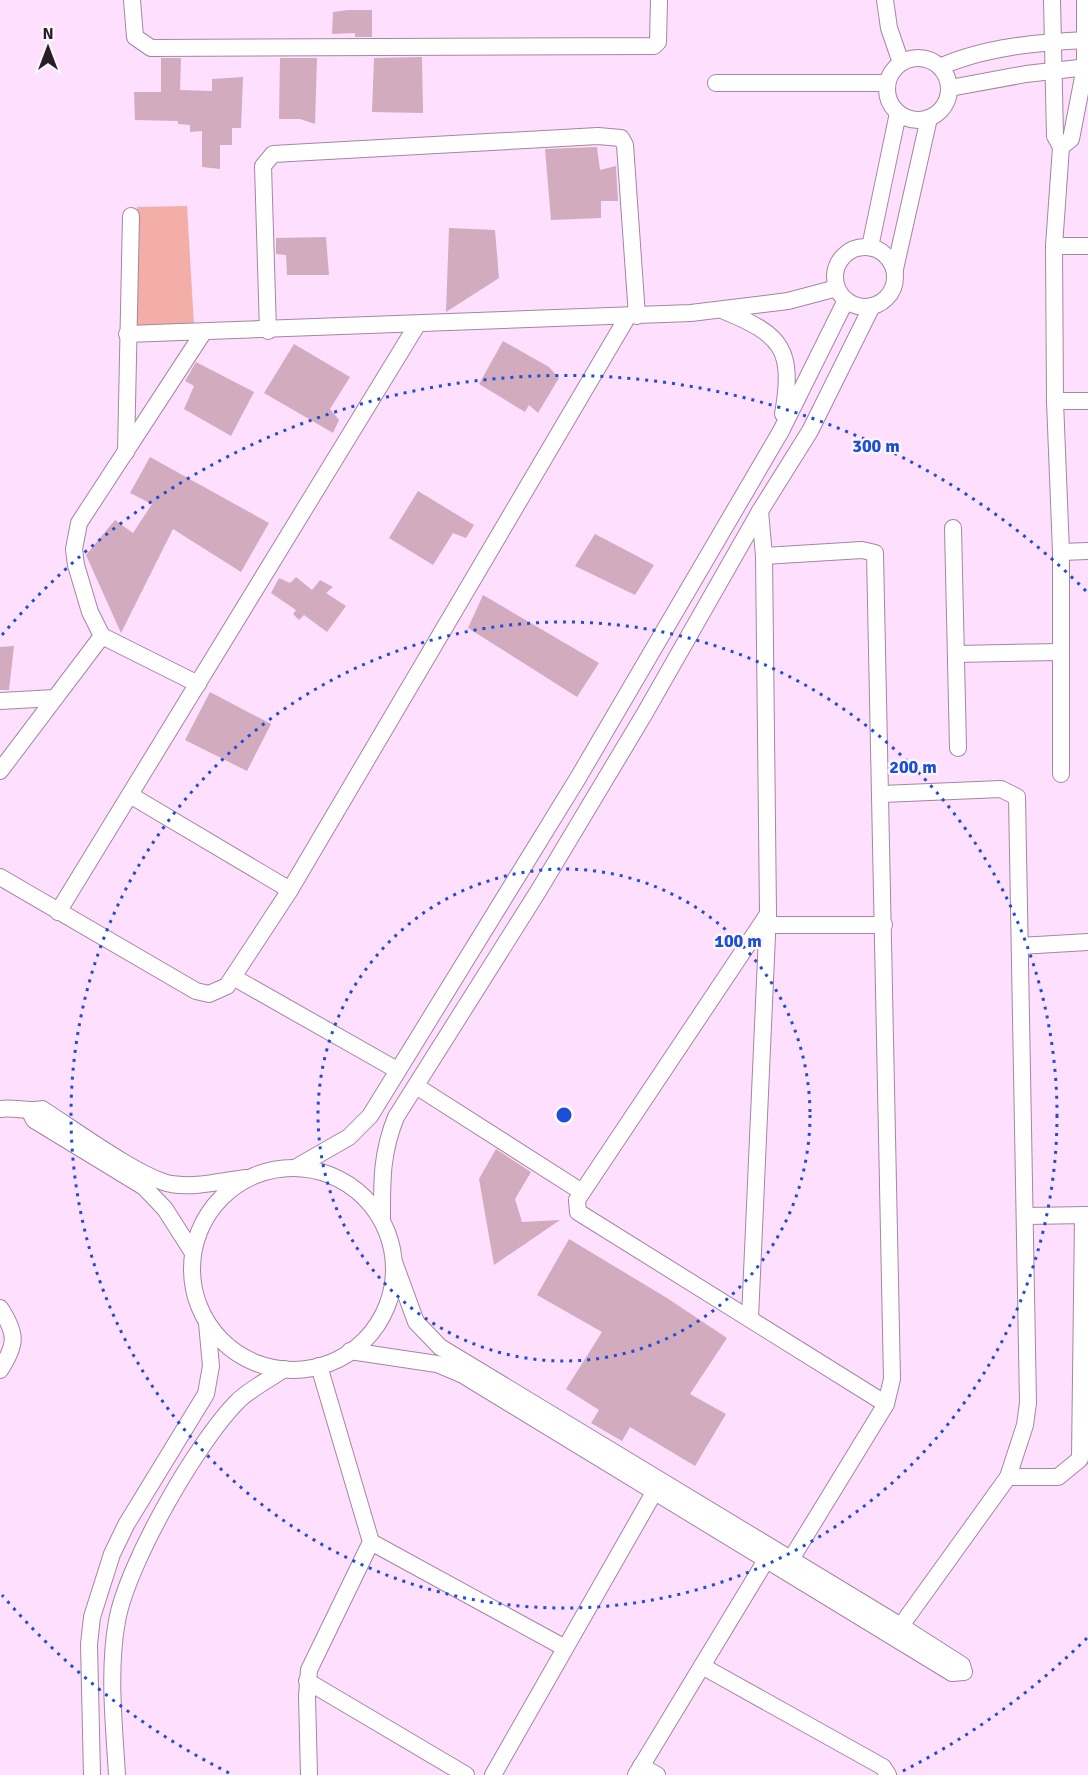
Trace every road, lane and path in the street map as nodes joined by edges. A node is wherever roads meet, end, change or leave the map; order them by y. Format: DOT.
graph roads {
  1 [pos="132,0"];
  2 [pos="659,0"];
  3 [pos="885,0"];
  4 [pos="1052,0"];
  5 [pos="1085,0"];
  6 [pos="1087,40"];
  7 [pos="1052,42"];
  8 [pos="901,63"];
  9 [pos="940,67"];
  10 [pos="1086,67"];
  11 [pos="1054,71"];
  12 [pos="887,82"];
  13 [pos="717,83"];
  14 [pos="950,88"];
  15 [pos="898,112"];
  16 [pos="928,118"];
  17 [pos="1061,147"];
  18 [pos="130,216"];
  19 [pos="1054,246"];
  20 [pos="1088,246"];
  21 [pos="870,247"];
  22 [pos="895,269"];
  23 [pos="841,294"];
  24 [pos="872,306"];
  25 [pos="724,311"];
  26 [pos="632,316"];
  27 [pos="417,325"];
  28 [pos="268,331"];
  29 [pos="203,333"];
  30 [pos="127,334"];
  31 [pos="1088,400"];
  32 [pos="1055,401"];
  33 [pos="784,425"];
  34 [pos="810,431"];
  35 [pos="126,452"];
  36 [pos="760,511"];
  37 [pos="953,528"];
  38 [pos="1088,551"];
  39 [pos="1061,552"];
  40 [pos="764,556"];
  41 [pos="102,636"];
  42 [pos="1061,652"];
  43 [pos="956,654"];
  44 [pos="198,684"];
  45 [pos="55,698"];
  46 [pos="0,701"];
  47 [pos="958,748"];
  48 [pos="0,771"];
  49 [pos="1061,774"];
  50 [pos="882,794"];
  51 [pos="130,795"];
  52 [pos="0,877"];
  53 [pos="290,890"];
  54 [pos="58,912"];
  55 [pos="768,919"];
  56 [pos="884,925"];
  57 [pos="1088,942"];
  58 [pos="1020,946"];
  59 [pos="233,977"];
  60 [pos="397,1070"];
  61 [pos="416,1086"];
  62 [pos="0,1109"];
  63 [pos="30,1112"];
  64 [pos="295,1168"];
  65 [pos="249,1177"];
  66 [pos="582,1192"];
  67 [pos="1086,1215"];
  68 [pos="1025,1216"];
  69 [pos="382,1221"];
  70 [pos="193,1252"];
  71 [pos="394,1262"];
  72 [pos="0,1308"];
  73 [pos="750,1318"];
  74 [pos="207,1322"];
  75 [pos="350,1351"];
  76 [pos="319,1366"];
  77 [pos="284,1369"];
  78 [pos="0,1370"];
  79 [pos="886,1404"];
  80 [pos="1008,1477"];
  81 [pos="658,1487"];
  82 [pos="371,1542"];
  83 [pos="770,1554"];
  84 [pos="787,1565"];
  85 [pos="565,1648"];
  86 [pos="702,1666"];
  87 [pos="307,1682"];
  88 [pos="638,1771"];
  89 [pos="92,1775"];
  90 [pos="117,1775"];
  91 [pos="309,1775"];
  92 [pos="466,1775"];
  93 [pos="492,1775"];
  94 [pos="657,1775"];
  95 [pos="888,1775"];
  1 -- 2 [label="street"];
  3 -- 8 [label="street"];
  4 -- 7 [label="street"];
  5 -- 6 [label="street"];
  6 -- 7 [label="street"];
  6 -- 10 [label="street"];
  7 -- 9 [label="street"];
  7 -- 11 [label="street"];
  8 -- 9 [label="street"];
  8 -- 12 [label="street"];
  9 -- 14 [label="street"];
  10 -- 11 [label="street"];
  10 -- 17 [label="street"];
  11 -- 14 [label="street"];
  11 -- 17 [label="street"];
  12 -- 13 [label="street"];
  12 -- 15 [label="street"];
  14 -- 16 [label="street"];
  15 -- 16 [label="street"];
  15 -- 21 [label="street"];
  16 -- 22 [label="street"];
  17 -- 19 [label="street"];
  18 -- 30 [label="street"];
  19 -- 20 [label="street"];
  19 -- 32 [label="street"];
  21 -- 22 [label="street"];
  21 -- 23 [label="street"];
  22 -- 24 [label="street"];
  23 -- 24 [label="street"];
  23 -- 25 [label="street"];
  23 -- 33 [label="street"];
  24 -- 34 [label="street"];
  25 -- 26 [label="street"];
  25 -- 33 [label="street"];
  26 -- 27 [label="street"];
  26 -- 28 [label="street"];
  26 -- 53 [label="street"];
  27 -- 28 [label="street"];
  27 -- 44 [label="street"];
  28 -- 29 [label="street"];
  29 -- 30 [label="street"];
  29 -- 35 [label="street"];
  30 -- 35 [label="street"];
  31 -- 32 [label="street"];
  32 -- 39 [label="street"];
  33 -- 34 [label="street"];
  33 -- 60 [label="street"];
  34 -- 36 [label="street"];
  35 -- 41 [label="street"];
  36 -- 40 [label="street"];
  36 -- 61 [label="street"];
  37 -- 43 [label="street"];
  38 -- 39 [label="street"];
  39 -- 42 [label="street"];
  40 -- 50 [label="street"];
  40 -- 55 [label="street"];
  41 -- 44 [label="street"];
  41 -- 45 [label="street"];
  42 -- 43 [label="street"];
  42 -- 49 [label="street"];
  43 -- 47 [label="street"];
  44 -- 51 [label="street"];
  45 -- 46 [label="street"];
  45 -- 48 [label="street"];
  50 -- 56 [label="street"];
  50 -- 58 [label="street"];
  51 -- 53 [label="street"];
  51 -- 54 [label="street"];
  52 -- 54 [label="street"];
  53 -- 59 [label="street"];
  54 -- 59 [label="street"];
  55 -- 56 [label="street"];
  55 -- 66 [label="street"];
  55 -- 73 [label="street"];
  56 -- 79 [label="street"];
  57 -- 58 [label="street"];
  58 -- 68 [label="street"];
  59 -- 60 [label="street"];
  60 -- 64 [label="street"];
  61 -- 66 [label="street"];
  61 -- 69 [label="street"];
  62 -- 63 [label="street"];
  63 -- 65 [label="street"];
  63 -- 70 [label="street"];
  64 -- 65 [label="street"];
  64 -- 69 [label="street"];
  65 -- 70 [label="street"];
  66 -- 73 [label="street"];
  67 -- 68 [label="street"];
  67 -- 80 [label="street"];
  68 -- 80 [label="street"];
  69 -- 71 [label="street"];
  70 -- 74 [label="street"];
  71 -- 75 [label="street"];
  71 -- 81 [label="street"];
  72 -- 78 [label="street"];
  73 -- 79 [label="street"];
  74 -- 77 [label="street"];
  74 -- 89 [label="street"];
  75 -- 76 [label="street"];
  75 -- 81 [label="street"];
  76 -- 77 [label="street"];
  76 -- 82 [label="street"];
  77 -- 90 [label="street"];
  79 -- 84 [label="street"];
  80 -- 84 [label="street"];
  81 -- 83 [label="street"];
  81 -- 85 [label="street"];
  82 -- 85 [label="street"];
  82 -- 87 [label="street"];
  83 -- 84 [label="street"];
  83 -- 86 [label="street"];
  85 -- 93 [label="street"];
  86 -- 88 [label="street"];
  86 -- 95 [label="street"];
  87 -- 91 [label="street"];
  87 -- 92 [label="street"];
  88 -- 94 [label="street"];
}
